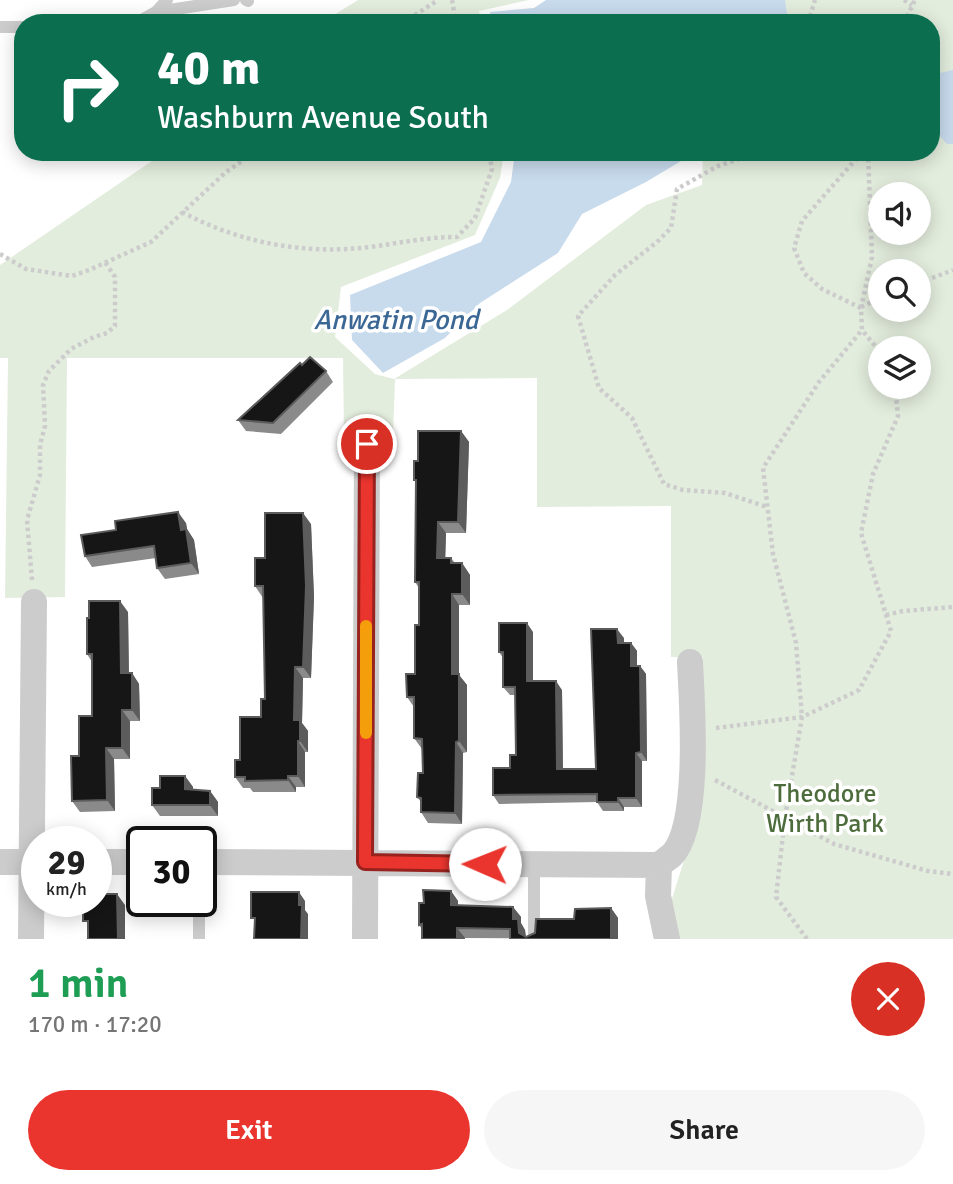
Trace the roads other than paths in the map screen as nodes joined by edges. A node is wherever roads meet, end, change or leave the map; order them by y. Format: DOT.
graph roads {
  1 [pos="167,0"];
  2 [pos="234,0"];
  3 [pos="156,12"];
  4 [pos="152,14"];
  5 [pos="367,444"];
  6 [pos="34,602"];
  7 [pos="690,662"];
  8 [pos="34,826"];
  9 [pos="0,862"];
  10 [pos="21,862"];
  11 [pos="217,862"];
  12 [pos="365,862"];
  13 [pos="534,864"];
  14 [pos="659,865"];
  15 [pos="32,917"];
  16 [pos="199,917"];
  17 [pos="31,939"];
  18 [pos="199,939"];
  19 [pos="365,939"];
  20 [pos="534,939"];
  21 [pos="667,939"];
  1 -- 3 [label="lane"];
  2 -- 3 [label="lane"];
  3 -- 4 [label="lane"];
  5 -- 12 [label="street"];
  6 -- 8 [label="street"];
  7 -- 14 [label="street"];
  9 -- 10 [label="street"];
  11 -- 12 [label="street"];
  12 -- 13 [label="street"];
  12 -- 19 [label="street"];
  13 -- 14 [label="street"];
  13 -- 20 [label="lane"];
  14 -- 21 [label="street"];
  15 -- 17 [label="street"];
  16 -- 18 [label="lane"];
}
